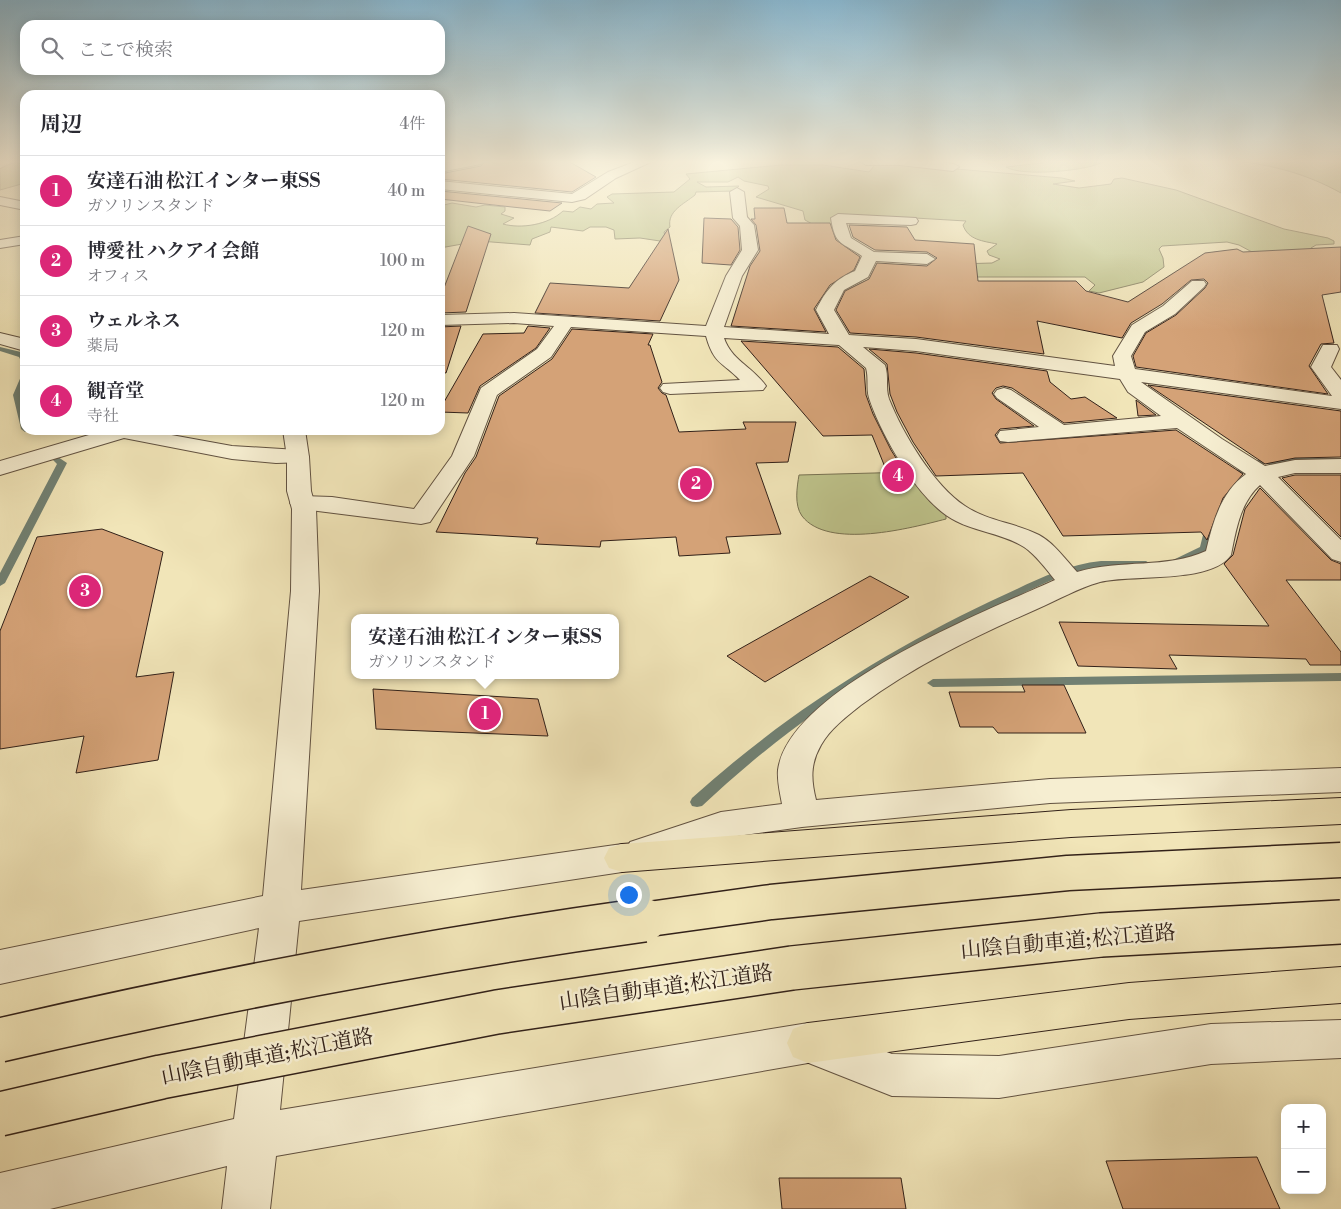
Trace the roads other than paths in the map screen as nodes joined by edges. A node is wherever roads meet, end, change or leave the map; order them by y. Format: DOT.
graph roads {
  1 [pos="740,217"];
  2 [pos="911,221"];
  3 [pos="20,241"];
  4 [pos="0,244"];
  5 [pos="870,256"];
  6 [pos="927,259"];
  7 [pos="1198,284"];
  8 [pos="445,320"];
  9 [pos="566,321"];
  10 [pos="713,330"];
  11 [pos="0,338"];
  12 [pos="842,339"];
  13 [pos="20,344"];
  14 [pos="1330,349"];
  15 [pos="1127,374"];
  16 [pos="670,388"];
  17 [pos="1004,394"];
  18 [pos="1341,394"];
  19 [pos="1341,403"];
  20 [pos="1180,421"];
  21 [pos="1059,432"];
  22 [pos="52,435"];
  23 [pos="113,435"];
  24 [pos="146,435"];
  25 [pos="1008,436"];
  26 [pos="296,444"];
  27 [pos="63,448"];
  28 [pos="1341,466"];
  29 [pos="0,468"];
  30 [pos="1253,468"];
  31 [pos="302,503"];
  32 [pos="1341,554"];
  33 [pos="1066,577"];
  34 [pos="1341,780"];
  35 [pos="1341,811"];
  36 [pos="802,814"];
  37 [pos="622,858"];
  38 [pos="1341,860"];
  39 [pos="281,908"];
  40 [pos="1341,922"];
  41 [pos="0,967"];
  42 [pos="1341,985"];
  43 [pos="1341,1039"];
  44 [pos="0,1040"];
  45 [pos="808,1042"];
  46 [pos="0,1114"];
  47 [pos="254,1137"];
  48 [pos="0,1197"];
  49 [pos="246,1209"];
  1 -- 10 [label="street"];
  2 -- 5 [label="street"];
  3 -- 4 [label="street"];
  5 -- 6 [label="street"];
  5 -- 12 [label="street"];
  7 -- 15 [label="street"];
  8 -- 9 [label="street"];
  9 -- 10 [label="street"];
  9 -- 31 [label="street"];
  10 -- 12 [label="street"];
  10 -- 16 [label="street"];
  11 -- 13 [label="street"];
  12 -- 15 [label="street"];
  12 -- 33 [label="street"];
  14 -- 18 [label="street"];
  15 -- 19 [label="street"];
  15 -- 20 [label="street"];
  17 -- 21 [label="street"];
  20 -- 21 [label="street"];
  20 -- 30 [label="street"];
  21 -- 25 [label="street"];
  22 -- 27 [label="street"];
  23 -- 27 [label="street"];
  24 -- 26 [label="street"];
  26 -- 31 [label="street"];
  27 -- 29 [label="street"];
  28 -- 30 [label="street"];
  30 -- 32 [label="street"];
  30 -- 33 [label="street"];
  31 -- 39 [label="street"];
  33 -- 36 [label="street"];
  34 -- 36 [label="street"];
  35 -- 37 [label="highway"];
  36 -- 37 [label="street"];
  37 -- 39 [label="street"];
  38 -- 44 [label="highway, bridge"];
  39 -- 41 [label="street"];
  39 -- 47 [label="street"];
  40 -- 46 [label="highway, 山陰自動車道;松江道路, bridge"];
  42 -- 45 [label="highway"];
  43 -- 45 [label="street"];
  45 -- 47 [label="street"];
  47 -- 48 [label="street"];
  47 -- 49 [label="street"];
}
